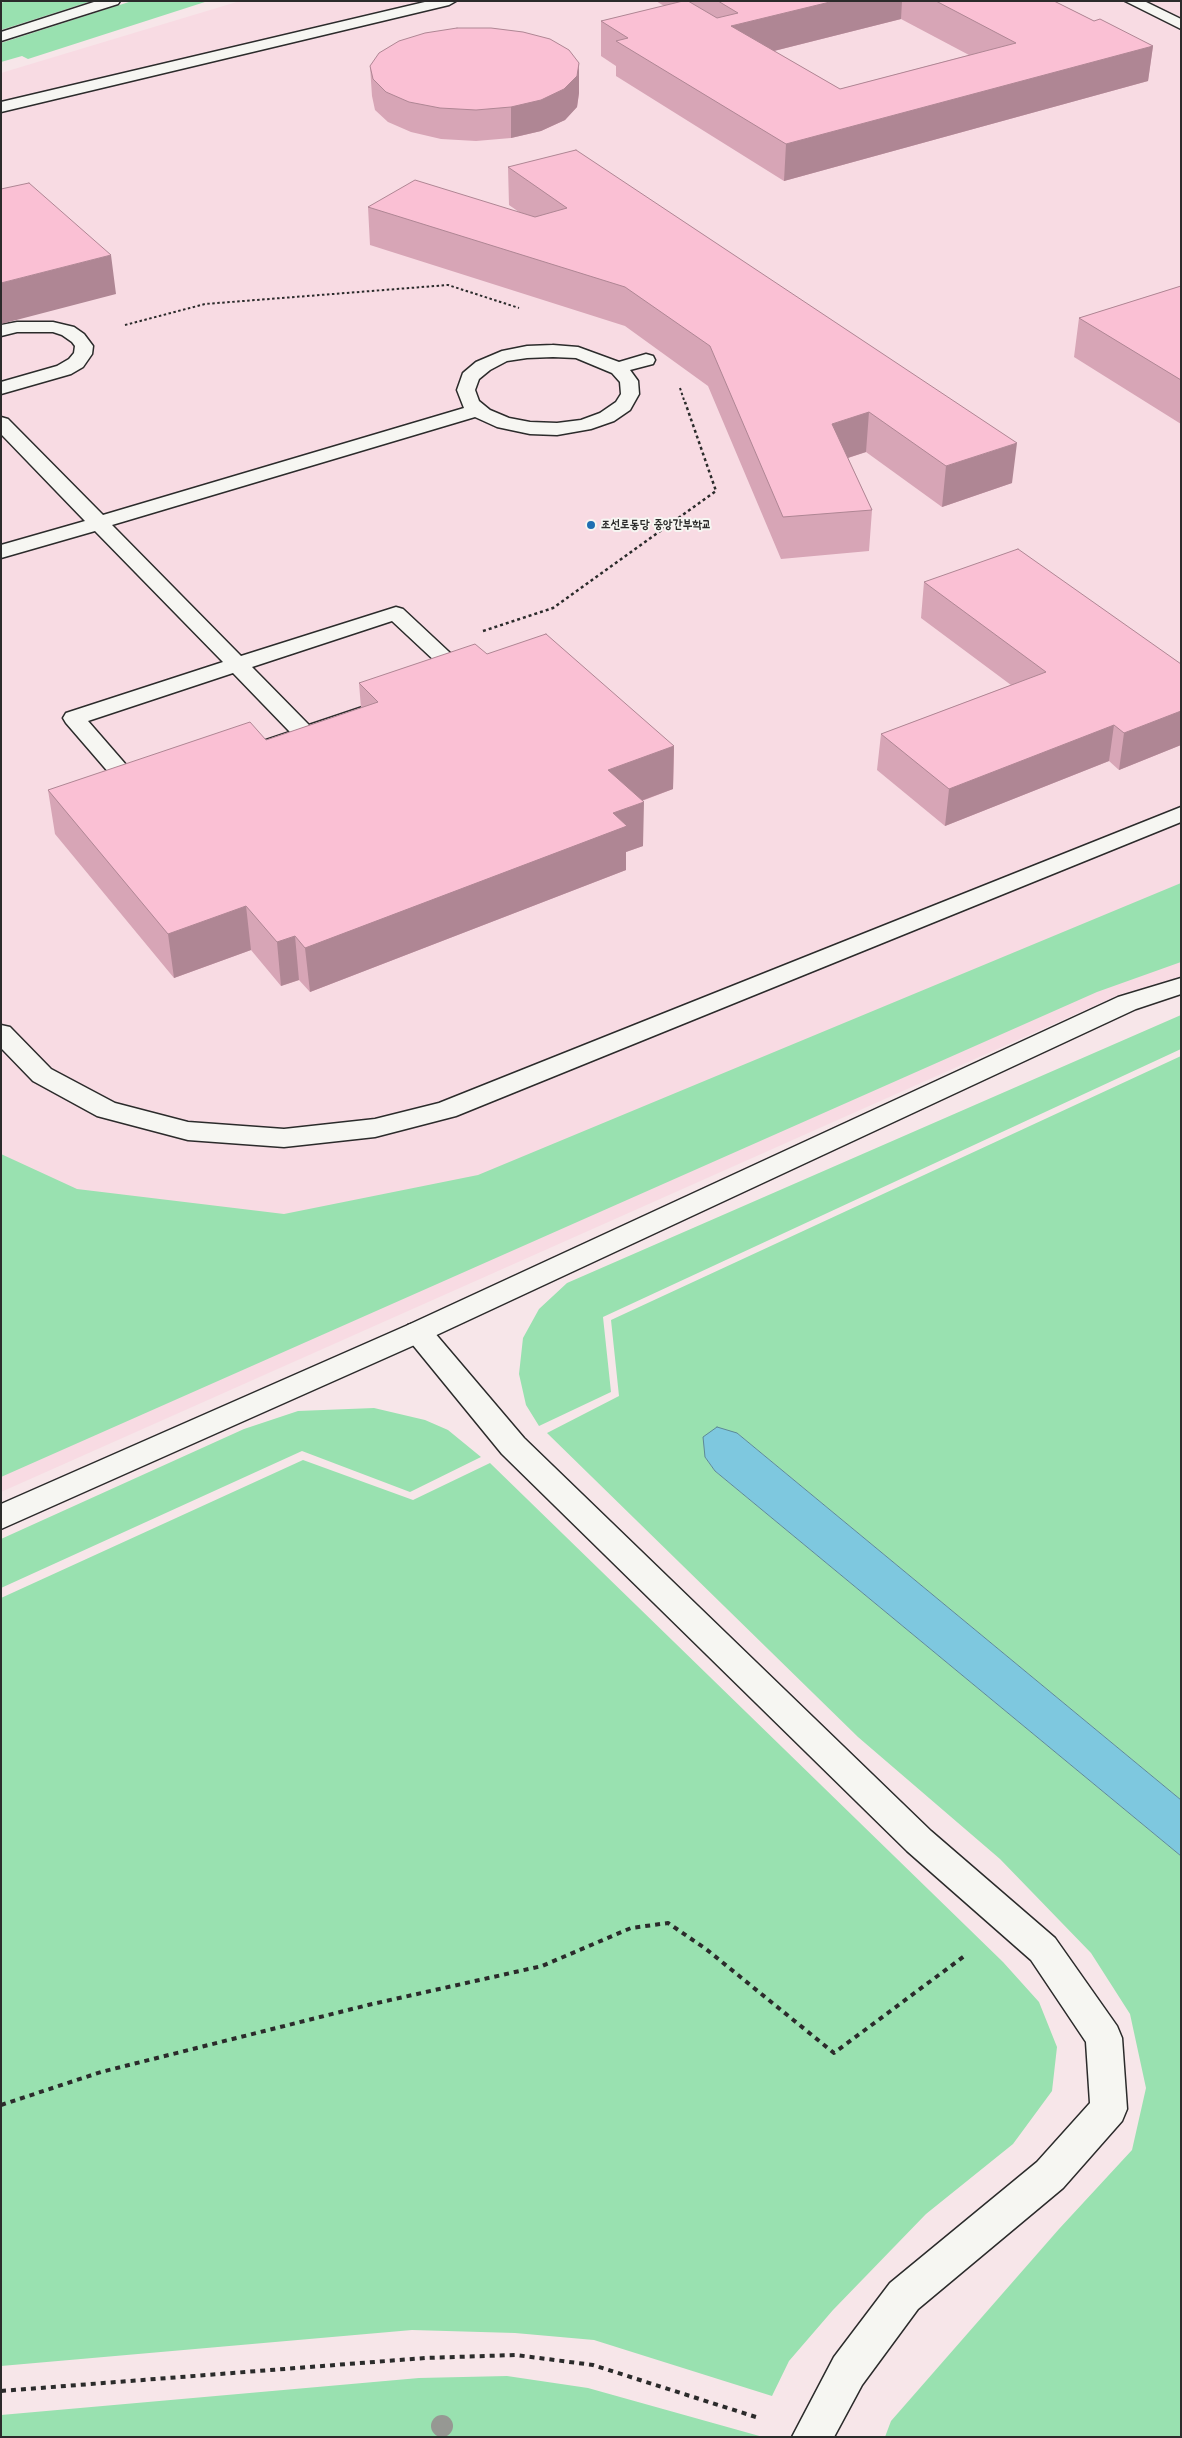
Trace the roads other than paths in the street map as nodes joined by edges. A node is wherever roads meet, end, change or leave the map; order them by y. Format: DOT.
graph roads {
  1 [pos="113,1"];
  2 [pos="449,1"];
  3 [pos="1132,1"];
  4 [pos="1181,25"];
  5 [pos="1,37"];
  6 [pos="1,107"];
  7 [pos="1,331"];
  8 [pos="646,360"];
  9 [pos="617,368"];
  10 [pos="1,388"];
  11 [pos="478,410"];
  12 [pos="1,423"];
  13 [pos="99,523"];
  14 [pos="1,552"];
  15 [pos="237,665"];
  16 [pos="305,734"];
  17 [pos="1181,814"];
  18 [pos="1181,986"];
  19 [pos="1,1033"];
  20 [pos="418,1332"];
  21 [pos="1,1517"];
  22 [pos="812,2435"];
  1 -- 5 [label="street"];
  2 -- 6 [label="street"];
  3 -- 4 [label="street"];
  7 -- 10 [label="street"];
  8 -- 9 [label="street"];
  9 -- 11 [label="street"];
  9 -- 11 [label="street"];
  11 -- 13 [label="street"];
  12 -- 13 [label="street"];
  13 -- 14 [label="street"];
  13 -- 15 [label="street"];
  15 -- 16 [label="street"];
  15 -- 16 [label="street"];
  15 -- 16 [label="street"];
  17 -- 19 [label="street"];
  18 -- 20 [label="street"];
  20 -- 21 [label="street"];
  20 -- 22 [label="street"];
}
